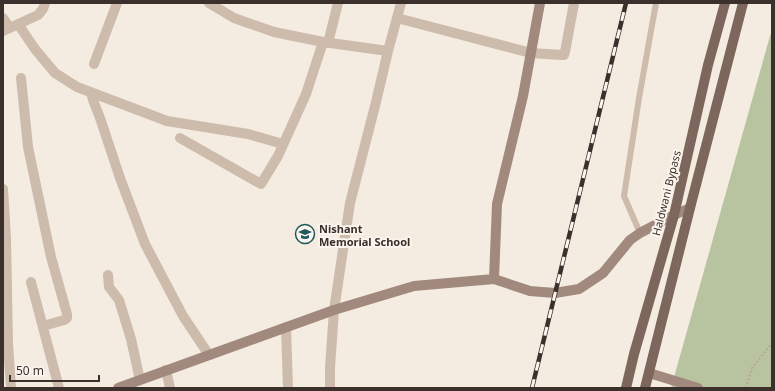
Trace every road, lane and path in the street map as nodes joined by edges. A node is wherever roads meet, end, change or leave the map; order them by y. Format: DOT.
graph roads {
  1 [pos="45,3"];
  2 [pos="117,3"];
  3 [pos="209,3"];
  4 [pos="338,3"];
  5 [pos="401,3"];
  6 [pos="540,3"];
  7 [pos="574,3"];
  8 [pos="656,3"];
  9 [pos="724,3"];
  10 [pos="743,3"];
  11 [pos="3,18"];
  12 [pos="397,18"];
  13 [pos="10,28"];
  14 [pos="325,43"];
  15 [pos="388,51"];
  16 [pos="531,53"];
  17 [pos="94,64"];
  18 [pos="22,78"];
  19 [pos="91,92"];
  20 [pos="180,138"];
  21 [pos="283,144"];
  22 [pos="3,189"];
  23 [pos="690,208"];
  24 [pos="674,215"];
  25 [pos="640,233"];
  26 [pos="108,275"];
  27 [pos="494,280"];
  28 [pos="31,282"];
  29 [pos="334,310"];
  30 [pos="43,326"];
  31 [pos="286,328"];
  32 [pos="772,343"];
  33 [pos="210,355"];
  34 [pos="166,370"];
  35 [pos="648,373"];
  36 [pos="140,380"];
  37 [pos="12,388"];
  38 [pos="59,388"];
  39 [pos="118,388"];
  40 [pos="170,388"];
  41 [pos="288,388"];
  42 [pos="330,388"];
  43 [pos="626,388"];
  44 [pos="645,388"];
  45 [pos="698,388"];
  46 [pos="746,388"];
  1 -- 13 [label="street"];
  2 -- 17 [label="street"];
  3 -- 14 [label="street"];
  4 -- 14 [label="street"];
  5 -- 12 [label="street"];
  6 -- 16 [label="street"];
  7 -- 16 [label="street"];
  8 -- 25 [label="lane"];
  9 -- 24 [label="main road, Haldwani Bypass"];
  10 -- 23 [label="main road"];
  11 -- 13 [label="street"];
  12 -- 15 [label="street"];
  12 -- 16 [label="street"];
  13 -- 19 [label="street"];
  14 -- 15 [label="street"];
  14 -- 21 [label="street"];
  15 -- 29 [label="street"];
  16 -- 27 [label="street"];
  18 -- 30 [label="street"];
  19 -- 21 [label="street"];
  19 -- 33 [label="street"];
  20 -- 21 [label="street"];
  22 -- 37 [label="street"];
  23 -- 24 [label="street"];
  23 -- 35 [label="main road"];
  24 -- 25 [label="street"];
  24 -- 43 [label="main road, Haldwani Bypass"];
  25 -- 27 [label="street"];
  26 -- 36 [label="street"];
  27 -- 29 [label="street"];
  28 -- 30 [label="street"];
  29 -- 31 [label="street"];
  29 -- 42 [label="street"];
  30 -- 38 [label="street"];
  31 -- 33 [label="street"];
  31 -- 41 [label="street"];
  32 -- 46 [label="path"];
  33 -- 34 [label="street"];
  34 -- 36 [label="street"];
  34 -- 40 [label="street"];
  35 -- 44 [label="main road"];
  35 -- 45 [label="street"];
  36 -- 39 [label="street"];
}
